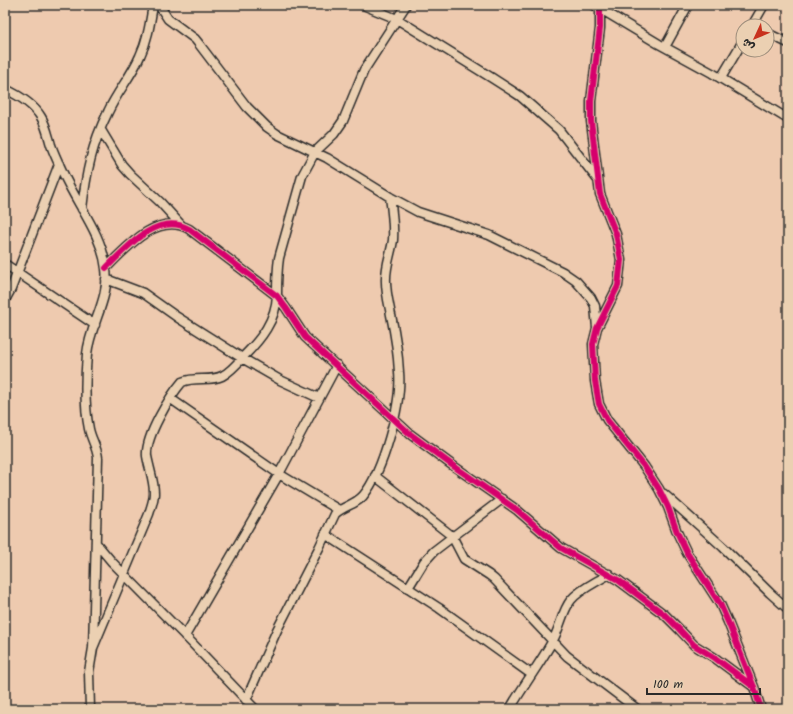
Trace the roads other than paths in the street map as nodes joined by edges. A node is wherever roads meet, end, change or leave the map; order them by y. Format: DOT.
graph roads {
  1 [pos="153,5"];
  2 [pos="159,5"];
  3 [pos="363,5"];
  4 [pos="406,5"];
  5 [pos="688,5"];
  6 [pos="764,5"];
  7 [pos="598,7"];
  8 [pos="757,18"];
  9 [pos="397,19"];
  10 [pos="775,36"];
  11 [pos="788,43"];
  12 [pos="664,47"];
  13 [pos="735,54"];
  14 [pos="721,78"];
  15 [pos="5,90"];
  16 [pos="788,119"];
  17 [pos="100,130"];
  18 [pos="315,152"];
  19 [pos="59,164"];
  20 [pos="598,181"];
  21 [pos="390,197"];
  22 [pos="82,209"];
  23 [pos="182,225"];
  24 [pos="5,264"];
  25 [pos="106,268"];
  26 [pos="17,273"];
  27 [pos="106,279"];
  28 [pos="277,296"];
  29 [pos="5,300"];
  30 [pos="95,325"];
  31 [pos="598,328"];
  32 [pos="242,358"];
  33 [pos="337,365"];
  34 [pos="319,398"];
  35 [pos="171,399"];
  36 [pos="394,420"];
  37 [pos="278,474"];
  38 [pos="375,476"];
  39 [pos="659,489"];
  40 [pos="502,499"];
  41 [pos="339,510"];
  42 [pos="325,534"];
  43 [pos="452,536"];
  44 [pos="96,544"];
  45 [pos="124,574"];
  46 [pos="610,574"];
  47 [pos="408,588"];
  48 [pos="788,609"];
  49 [pos="185,636"];
  50 [pos="553,641"];
  51 [pos="94,648"];
  52 [pos="531,674"];
  53 [pos="754,687"];
  54 [pos="246,700"];
  55 [pos="90,709"];
  56 [pos="255,709"];
  57 [pos="510,709"];
  58 [pos="637,709"];
  59 [pos="761,709"];
  1 -- 17 [label="street"];
  2 -- 18 [label="street"];
  3 -- 9 [label="street"];
  4 -- 9 [label="street"];
  5 -- 12 [label="street"];
  6 -- 8 [label="street"];
  7 -- 12 [label="street"];
  7 -- 20 [label="street"];
  9 -- 18 [label="street"];
  9 -- 20 [label="street"];
  10 -- 11 [label="street"];
  12 -- 14 [label="street"];
  13 -- 14 [label="street"];
  14 -- 16 [label="street"];
  15 -- 19 [label="street"];
  17 -- 22 [label="street"];
  17 -- 23 [label="street"];
  18 -- 21 [label="street"];
  18 -- 28 [label="street"];
  19 -- 22 [label="street"];
  19 -- 26 [label="street"];
  20 -- 31 [label="street"];
  21 -- 31 [label="street"];
  21 -- 36 [label="street"];
  22 -- 25 [label="street"];
  23 -- 25 [label="street"];
  23 -- 28 [label="street"];
  24 -- 26 [label="street"];
  25 -- 27 [label="street"];
  26 -- 29 [label="street"];
  26 -- 30 [label="street"];
  27 -- 30 [label="street"];
  27 -- 32 [label="street"];
  28 -- 32 [label="street"];
  28 -- 33 [label="street"];
  30 -- 44 [label="street"];
  31 -- 39 [label="street"];
  32 -- 34 [label="street"];
  32 -- 35 [label="street"];
  33 -- 34 [label="street"];
  33 -- 36 [label="street"];
  34 -- 37 [label="street"];
  35 -- 37 [label="street"];
  35 -- 45 [label="street"];
  36 -- 38 [label="street"];
  36 -- 40 [label="street"];
  37 -- 41 [label="street"];
  37 -- 49 [label="street"];
  38 -- 41 [label="street"];
  38 -- 43 [label="street"];
  39 -- 48 [label="street"];
  39 -- 53 [label="street"];
  40 -- 43 [label="street"];
  40 -- 46 [label="street"];
  41 -- 42 [label="street"];
  42 -- 47 [label="street"];
  42 -- 54 [label="street"];
  43 -- 47 [label="street"];
  43 -- 50 [label="street"];
  44 -- 45 [label="street"];
  44 -- 51 [label="street"];
  45 -- 49 [label="street"];
  45 -- 51 [label="street"];
  46 -- 50 [label="street"];
  46 -- 53 [label="street"];
  47 -- 52 [label="street"];
  49 -- 54 [label="street"];
  50 -- 52 [label="street"];
  50 -- 58 [label="street"];
  51 -- 55 [label="street"];
  52 -- 57 [label="street"];
  53 -- 59 [label="street"];
  54 -- 56 [label="street"];
}
